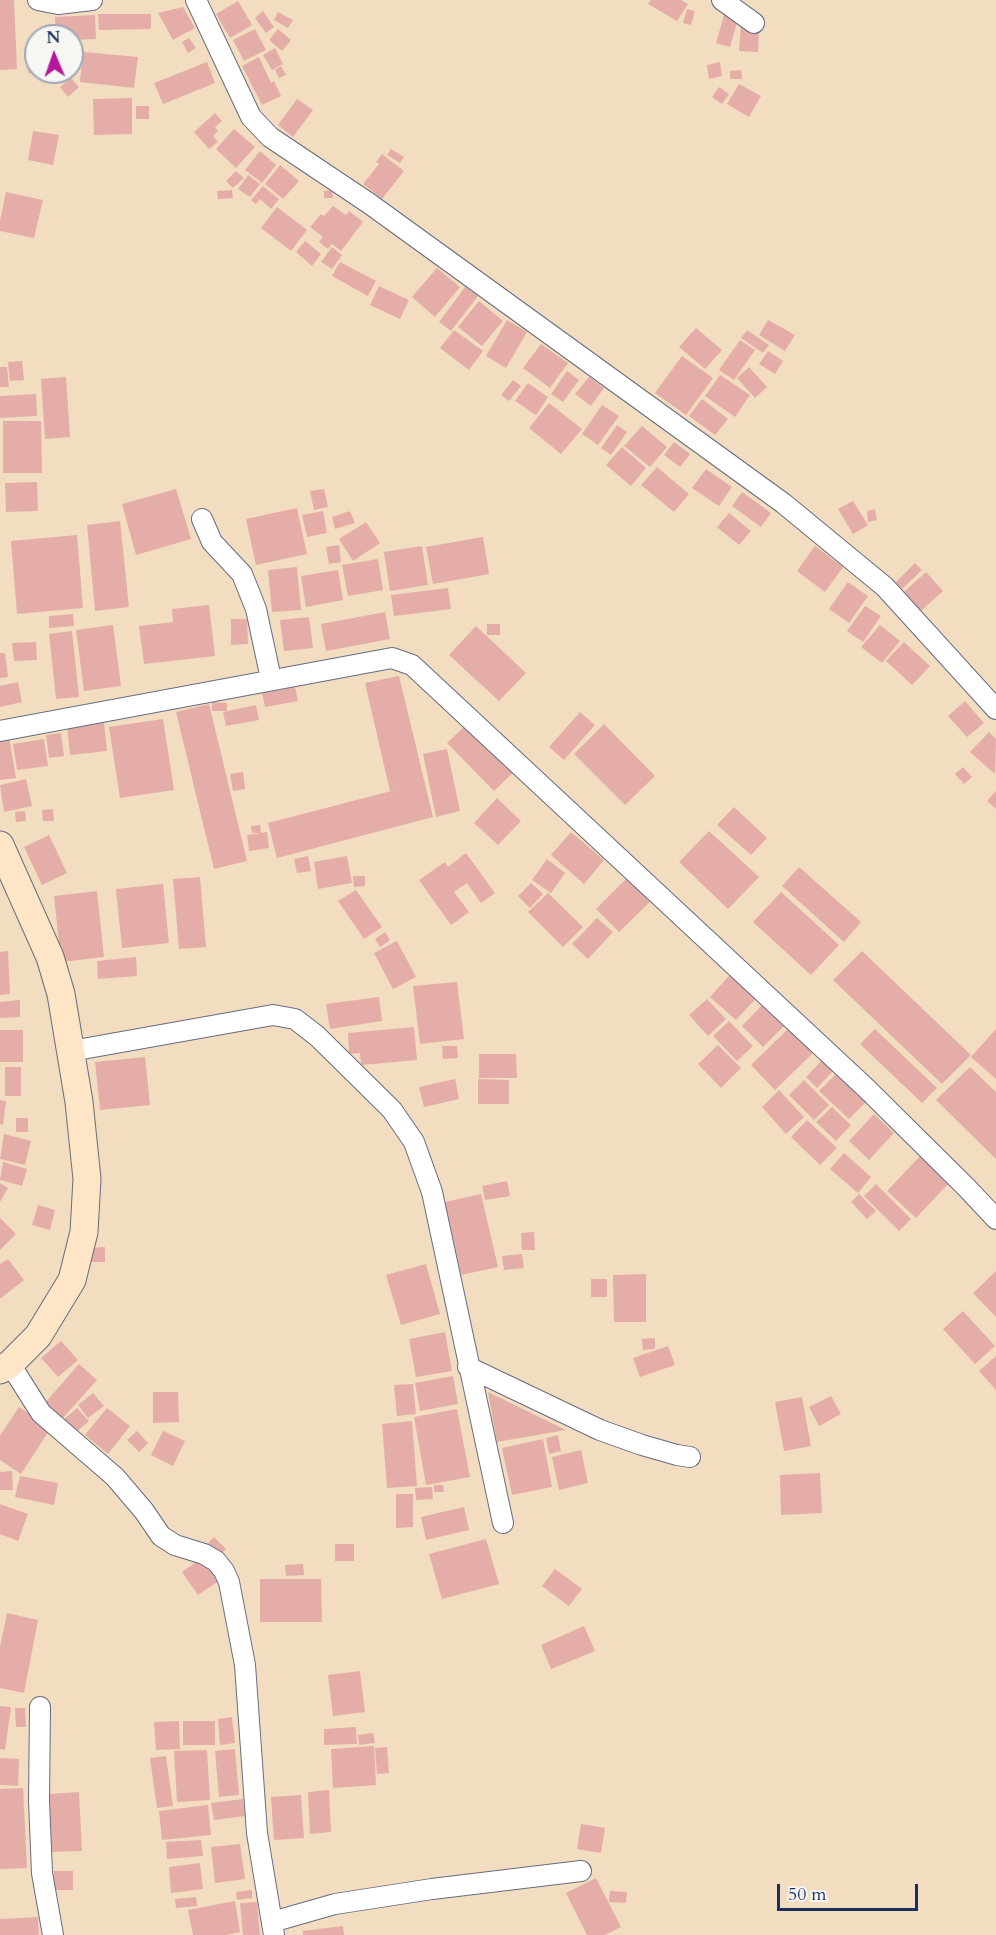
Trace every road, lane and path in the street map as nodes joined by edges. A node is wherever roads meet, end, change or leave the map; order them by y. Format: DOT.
graph roads {
  1 [pos="38,0"];
  2 [pos="92,0"];
  3 [pos="196,0"];
  4 [pos="722,0"];
  5 [pos="754,23"];
  6 [pos="202,519"];
  7 [pos="272,679"];
  8 [pos="996,709"];
  9 [pos="0,731"];
  10 [pos="0,845"];
  11 [pos="71,1051"];
  12 [pos="996,1219"];
  13 [pos="5,1367"];
  14 [pos="468,1367"];
  15 [pos="690,1457"];
  16 [pos="503,1523"];
  17 [pos="40,1707"];
  18 [pos="581,1870"];
  19 [pos="273,1929"];
  20 [pos="53,1935"];
  1 -- 2 [label="street"];
  3 -- 8 [label="street"];
  4 -- 5 [label="street"];
  6 -- 7 [label="street"];
  7 -- 9 [label="street"];
  7 -- 12 [label="street"];
  10 -- 11 [label="street"];
  11 -- 13 [label="street"];
  11 -- 14 [label="street"];
  13 -- 19 [label="street"];
  14 -- 15 [label="street"];
  14 -- 16 [label="street"];
  17 -- 20 [label="street"];
  18 -- 19 [label="street"];
}
